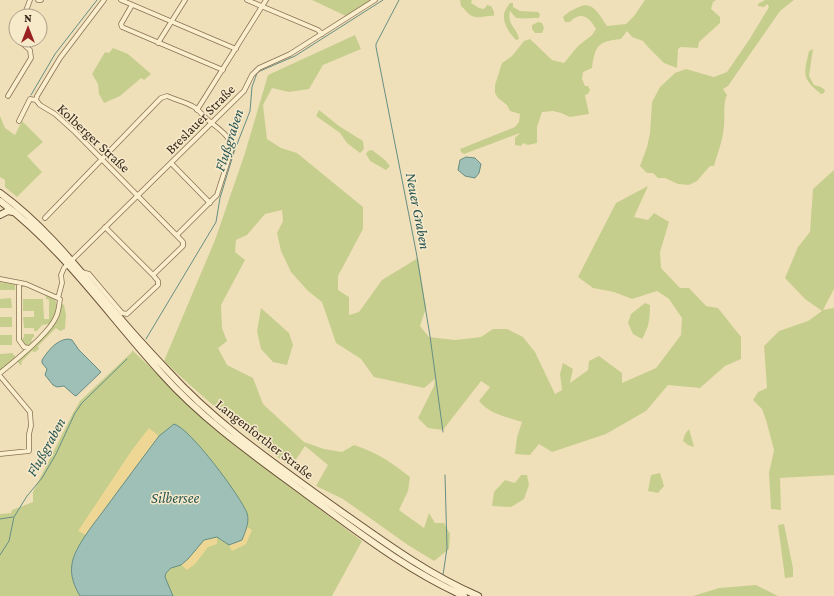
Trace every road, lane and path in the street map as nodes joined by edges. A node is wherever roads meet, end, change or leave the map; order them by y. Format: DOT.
graph roads {
  1 [pos="104,0"];
  2 [pos="121,0"];
  3 [pos="185,0"];
  4 [pos="247,0"];
  5 [pos="266,0"];
  6 [pos="375,0"];
  7 [pos="132,5"];
  8 [pos="262,7"];
  9 [pos="171,22"];
  10 [pos="322,34"];
  11 [pos="158,42"];
  12 [pos="28,48"];
  13 [pos="236,49"];
  14 [pos="223,70"];
  15 [pos="8,96"];
  16 [pos="36,100"];
  17 [pos="197,110"];
  18 [pos="19,121"];
  19 [pos="212,123"];
  20 [pos="102,159"];
  21 [pos="171,163"];
  22 [pos="0,193"];
  23 [pos="138,195"];
  24 [pos="0,201"];
  25 [pos="210,203"];
  26 [pos="15,213"];
  27 [pos="0,214"];
  28 [pos="45,218"];
  29 [pos="105,227"];
  30 [pos="177,235"];
  31 [pos="69,262"];
  32 [pos="82,272"];
  33 [pos="153,275"];
  34 [pos="0,279"];
  35 [pos="19,282"];
  36 [pos="59,298"];
  37 [pos="29,348"];
  38 [pos="0,373"];
  39 [pos="0,376"];
  40 [pos="0,454"];
  41 [pos="464,596"];
  42 [pos="478,596"];
  1 -- 16 [label="street"];
  2 -- 7 [label="street"];
  3 -- 9 [label="street"];
  4 -- 8 [label="street"];
  5 -- 8 [label="street"];
  6 -- 10 [label="street, Breslauer Straße"];
  7 -- 9 [label="street"];
  7 -- 11 [label="street"];
  8 -- 10 [label="street"];
  8 -- 13 [label="street"];
  9 -- 11 [label="street"];
  9 -- 13 [label="street"];
  10 -- 19 [label="street, Breslauer Straße"];
  11 -- 14 [label="street"];
  12 -- 15 [label="street"];
  13 -- 14 [label="street"];
  14 -- 17 [label="street"];
  16 -- 18 [label="street"];
  16 -- 20 [label="street, Kolberger Straße"];
  17 -- 19 [label="street"];
  17 -- 20 [label="street"];
  19 -- 21 [label="street, Breslauer Straße"];
  19 -- 25 [label="street"];
  20 -- 23 [label="street, Kolberger Straße"];
  20 -- 28 [label="street"];
  21 -- 23 [label="street, Breslauer Straße"];
  21 -- 25 [label="street"];
  22 -- 31 [label="main road"];
  23 -- 29 [label="street, Breslauer Straße"];
  23 -- 30 [label="street, Kolberger Straße"];
  24 -- 26 [label="main road"];
  25 -- 30 [label="street"];
  26 -- 27 [label="main road"];
  26 -- 31 [label="main road"];
  29 -- 31 [label="street, Breslauer Straße"];
  29 -- 33 [label="street"];
  30 -- 33 [label="street, Kolberger Straße"];
  31 -- 32 [label="main road, Langenforther Straße"];
  31 -- 36 [label="street"];
  31 -- 41 [label="main road, Langenforther Straße"];
  32 -- 33 [label="street"];
  32 -- 42 [label="main road, Langenforther Straße"];
  34 -- 35 [label="street"];
  35 -- 36 [label="street"];
  35 -- 37 [label="street"];
  36 -- 37 [label="street"];
  37 -- 38 [label="street"];
  39 -- 40 [label="street"];
}
